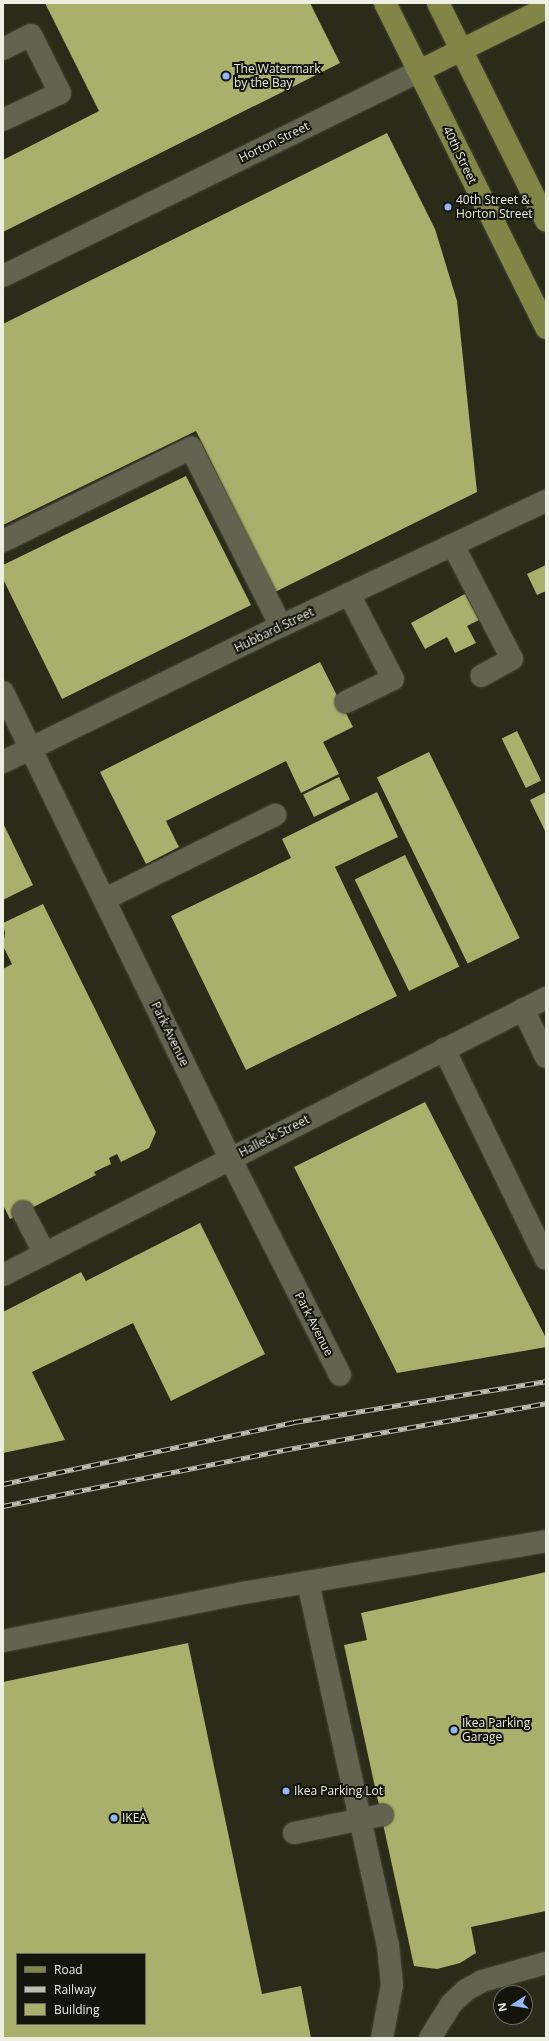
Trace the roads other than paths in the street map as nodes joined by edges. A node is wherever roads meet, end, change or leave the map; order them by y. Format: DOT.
graph roads {
  1 [pos="385,3"];
  2 [pos="438,3"];
  3 [pos="546,8"];
  4 [pos="3,49"];
  5 [pos="461,50"];
  6 [pos="419,71"];
  7 [pos="3,120"];
  8 [pos="546,221"];
  9 [pos="3,276"];
  10 [pos="546,328"];
  11 [pos="546,501"];
  12 [pos="3,540"];
  13 [pos="453,545"];
  14 [pos="349,594"];
  15 [pos="281,626"];
  16 [pos="481,676"];
  17 [pos="3,692"];
  18 [pos="346,702"];
  19 [pos="30,748"];
  20 [pos="3,762"];
  21 [pos="275,815"];
  22 [pos="105,899"];
  23 [pos="546,998"];
  24 [pos="523,1009"];
  25 [pos="444,1049"];
  26 [pos="546,1057"];
  27 [pos="230,1158"];
  28 [pos="22,1212"];
  29 [pos="45,1254"];
  30 [pos="546,1259"];
  31 [pos="3,1275"];
  32 [pos="340,1375"];
  33 [pos="546,1542"];
  34 [pos="308,1582"];
  35 [pos="3,1642"];
  36 [pos="382,1815"];
  37 [pos="359,1820"];
  38 [pos="294,1833"];
  39 [pos="546,1963"];
  40 [pos="382,2038"];
  41 [pos="430,2038"];
  1 -- 6 [label="main road, 40th Street"];
  2 -- 5 [label="main road"];
  3 -- 5 [label="main road, Horton Street"];
  4 -- 7 [label="street"];
  5 -- 6 [label="main road, Horton Street"];
  5 -- 8 [label="main road"];
  6 -- 9 [label="street, Horton Street"];
  6 -- 10 [label="main road, 40th Street"];
  11 -- 13 [label="street, Hubbard Street"];
  12 -- 15 [label="street"];
  13 -- 14 [label="street, Hubbard Street"];
  13 -- 16 [label="street"];
  14 -- 15 [label="street, Hubbard Street"];
  14 -- 18 [label="street"];
  15 -- 19 [label="street, Hubbard Street"];
  17 -- 19 [label="street, Park Avenue"];
  19 -- 20 [label="street, Hubbard Street"];
  19 -- 22 [label="street, Park Avenue"];
  21 -- 22 [label="street"];
  22 -- 27 [label="street, Park Avenue"];
  23 -- 24 [label="street, Halleck Street"];
  24 -- 25 [label="street, Halleck Street"];
  24 -- 26 [label="street"];
  25 -- 27 [label="street, Halleck Street"];
  25 -- 30 [label="street"];
  27 -- 29 [label="street, Halleck Street"];
  27 -- 32 [label="street, Park Avenue"];
  28 -- 29 [label="street"];
  29 -- 31 [label="street, Halleck Street"];
  33 -- 34 [label="street"];
  34 -- 35 [label="street"];
  34 -- 37 [label="street"];
  36 -- 37 [label="street"];
  37 -- 38 [label="street"];
  37 -- 40 [label="street"];
  39 -- 41 [label="street"];
}
